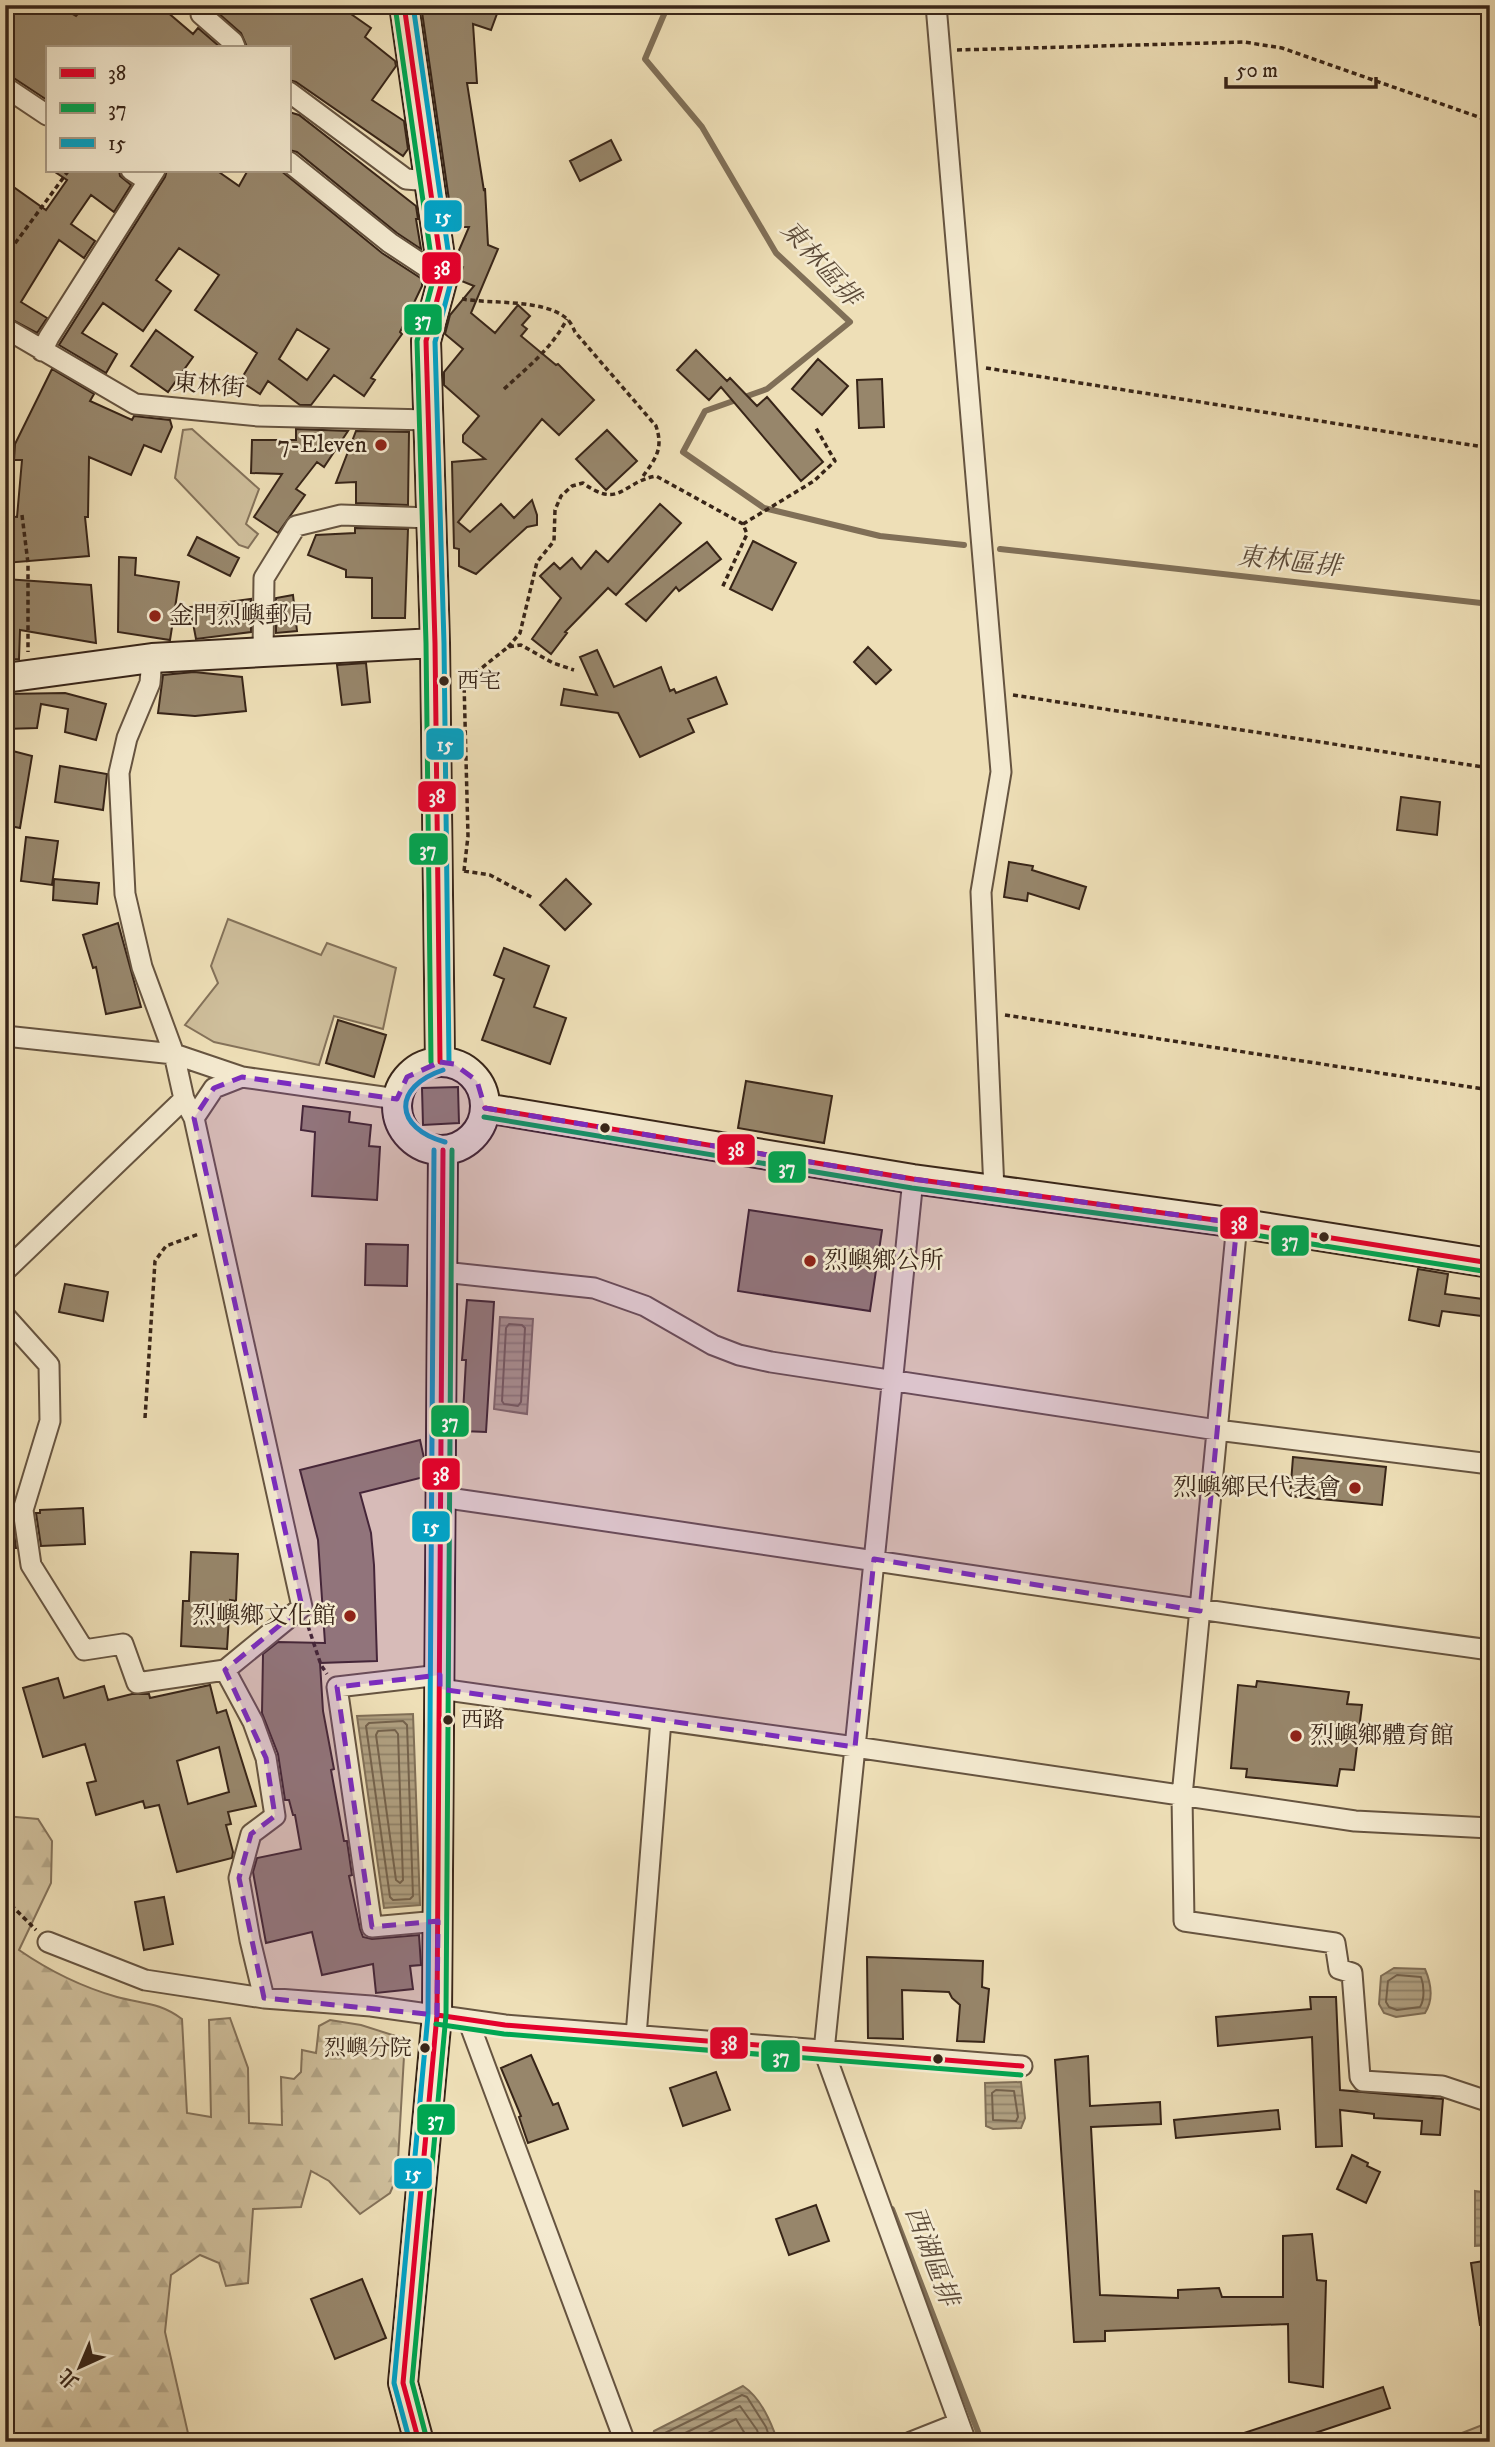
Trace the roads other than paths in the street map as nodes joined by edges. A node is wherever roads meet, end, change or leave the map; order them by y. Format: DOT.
graph roads {
  1 [pos="202,5"];
  2 [pos="404,5"];
  3 [pos="936,5"];
  4 [pos="235,46"];
  5 [pos="5,88"];
  6 [pos="290,93"];
  7 [pos="46,114"];
  8 [pos="290,163"];
  9 [pos="151,175"];
  10 [pos="428,177"];
  11 [pos="440,286"];
  12 [pos="5,328"];
  13 [pos="42,351"];
  14 [pos="429,420"];
  15 [pos="432,518"];
  16 [pos="435,643"];
  17 [pos="263,652"];
  18 [pos="152,658"];
  19 [pos="17,677"];
  20 [pos="5,1037"];
  21 [pos="174,1054"];
  22 [pos="440,1062"];
  23 [pos="242,1077"];
  24 [pos="397,1099"];
  25 [pos="184,1100"];
  26 [pos="485,1108"];
  27 [pos="194,1118"];
  28 [pos="443,1150"];
  29 [pos="913,1179"];
  30 [pos="994,1190"];
  31 [pos="1237,1223"];
  32 [pos="1490,1263"];
  33 [pos="5,1271"];
  34 [pos="443,1272"];
  35 [pos="5,1317"];
  36 [pos="892,1382"];
  37 [pos="1217,1430"];
  38 [pos="1490,1464"];
  39 [pos="441,1497"];
  40 [pos="874,1559"];
  41 [pos="1200,1611"];
  42 [pos="1490,1650"];
  43 [pos="225,1670"];
  44 [pos="440,1682"];
  45 [pos="661,1720"];
  46 [pos="855,1746"];
  47 [pos="1182,1796"];
  48 [pos="1490,1828"];
  49 [pos="438,1920"];
  50 [pos="48,1942"];
  51 [pos="264,1998"];
  52 [pos="437,2015"];
  53 [pos="468,2020"];
  54 [pos="636,2036"];
  55 [pos="824,2051"];
  56 [pos="1022,2066"];
  57 [pos="1489,2099"];
  58 [pos="963,2432"];
  59 [pos="419,2442"];
  60 [pos="625,2442"];
  61 [pos="911,2442"];
  1 -- 4 [label="street"];
  2 -- 10 [label="main road"];
  3 -- 30 [label="street"];
  5 -- 7 [label="street"];
  6 -- 10 [label="street"];
  8 -- 11 [label="street"];
  9 -- 13 [label="street"];
  10 -- 11 [label="main road"];
  11 -- 14 [label="main road"];
  12 -- 13 [label="street, 東林街"];
  13 -- 14 [label="street, 東林街"];
  14 -- 15 [label="main road"];
  15 -- 16 [label="main road"];
  15 -- 17 [label="street"];
  16 -- 17 [label="main road"];
  16 -- 22 [label="main road"];
  17 -- 18 [label="main road"];
  18 -- 19 [label="main road"];
  18 -- 21 [label="street"];
  20 -- 21 [label="street"];
  21 -- 23 [label="street"];
  21 -- 25 [label="street"];
  22 -- 24 [label="main road"];
  22 -- 26 [label="main road"];
  23 -- 24 [label="street"];
  23 -- 27 [label="street"];
  24 -- 28 [label="main road"];
  25 -- 27 [label="street"];
  25 -- 33 [label="street"];
  26 -- 28 [label="main road"];
  26 -- 29 [label="main road"];
  27 -- 43 [label="street"];
  28 -- 34 [label="main road"];
  29 -- 30 [label="main road"];
  29 -- 36 [label="street"];
  30 -- 31 [label="main road"];
  31 -- 32 [label="main road"];
  31 -- 37 [label="street"];
  34 -- 36 [label="street"];
  34 -- 39 [label="main road"];
  35 -- 43 [label="street"];
  36 -- 37 [label="street"];
  36 -- 40 [label="street"];
  37 -- 38 [label="street"];
  37 -- 41 [label="street"];
  39 -- 40 [label="street"];
  39 -- 44 [label="main road"];
  40 -- 41 [label="street"];
  40 -- 46 [label="street"];
  41 -- 42 [label="street"];
  41 -- 47 [label="street"];
  43 -- 51 [label="street"];
  44 -- 45 [label="street"];
  44 -- 49 [label="main road"];
  44 -- 49 [label="street"];
  45 -- 46 [label="street"];
  45 -- 54 [label="street"];
  46 -- 47 [label="street"];
  46 -- 55 [label="street"];
  47 -- 48 [label="street"];
  47 -- 57 [label="street"];
  49 -- 52 [label="main road"];
  50 -- 51 [label="street"];
  51 -- 52 [label="street"];
  52 -- 53 [label="street"];
  52 -- 59 [label="main road"];
  53 -- 54 [label="street"];
  53 -- 60 [label="street"];
  54 -- 55 [label="street"];
  55 -- 56 [label="street"];
  55 -- 58 [label="street"];
  58 -- 61 [label="street"];
}
